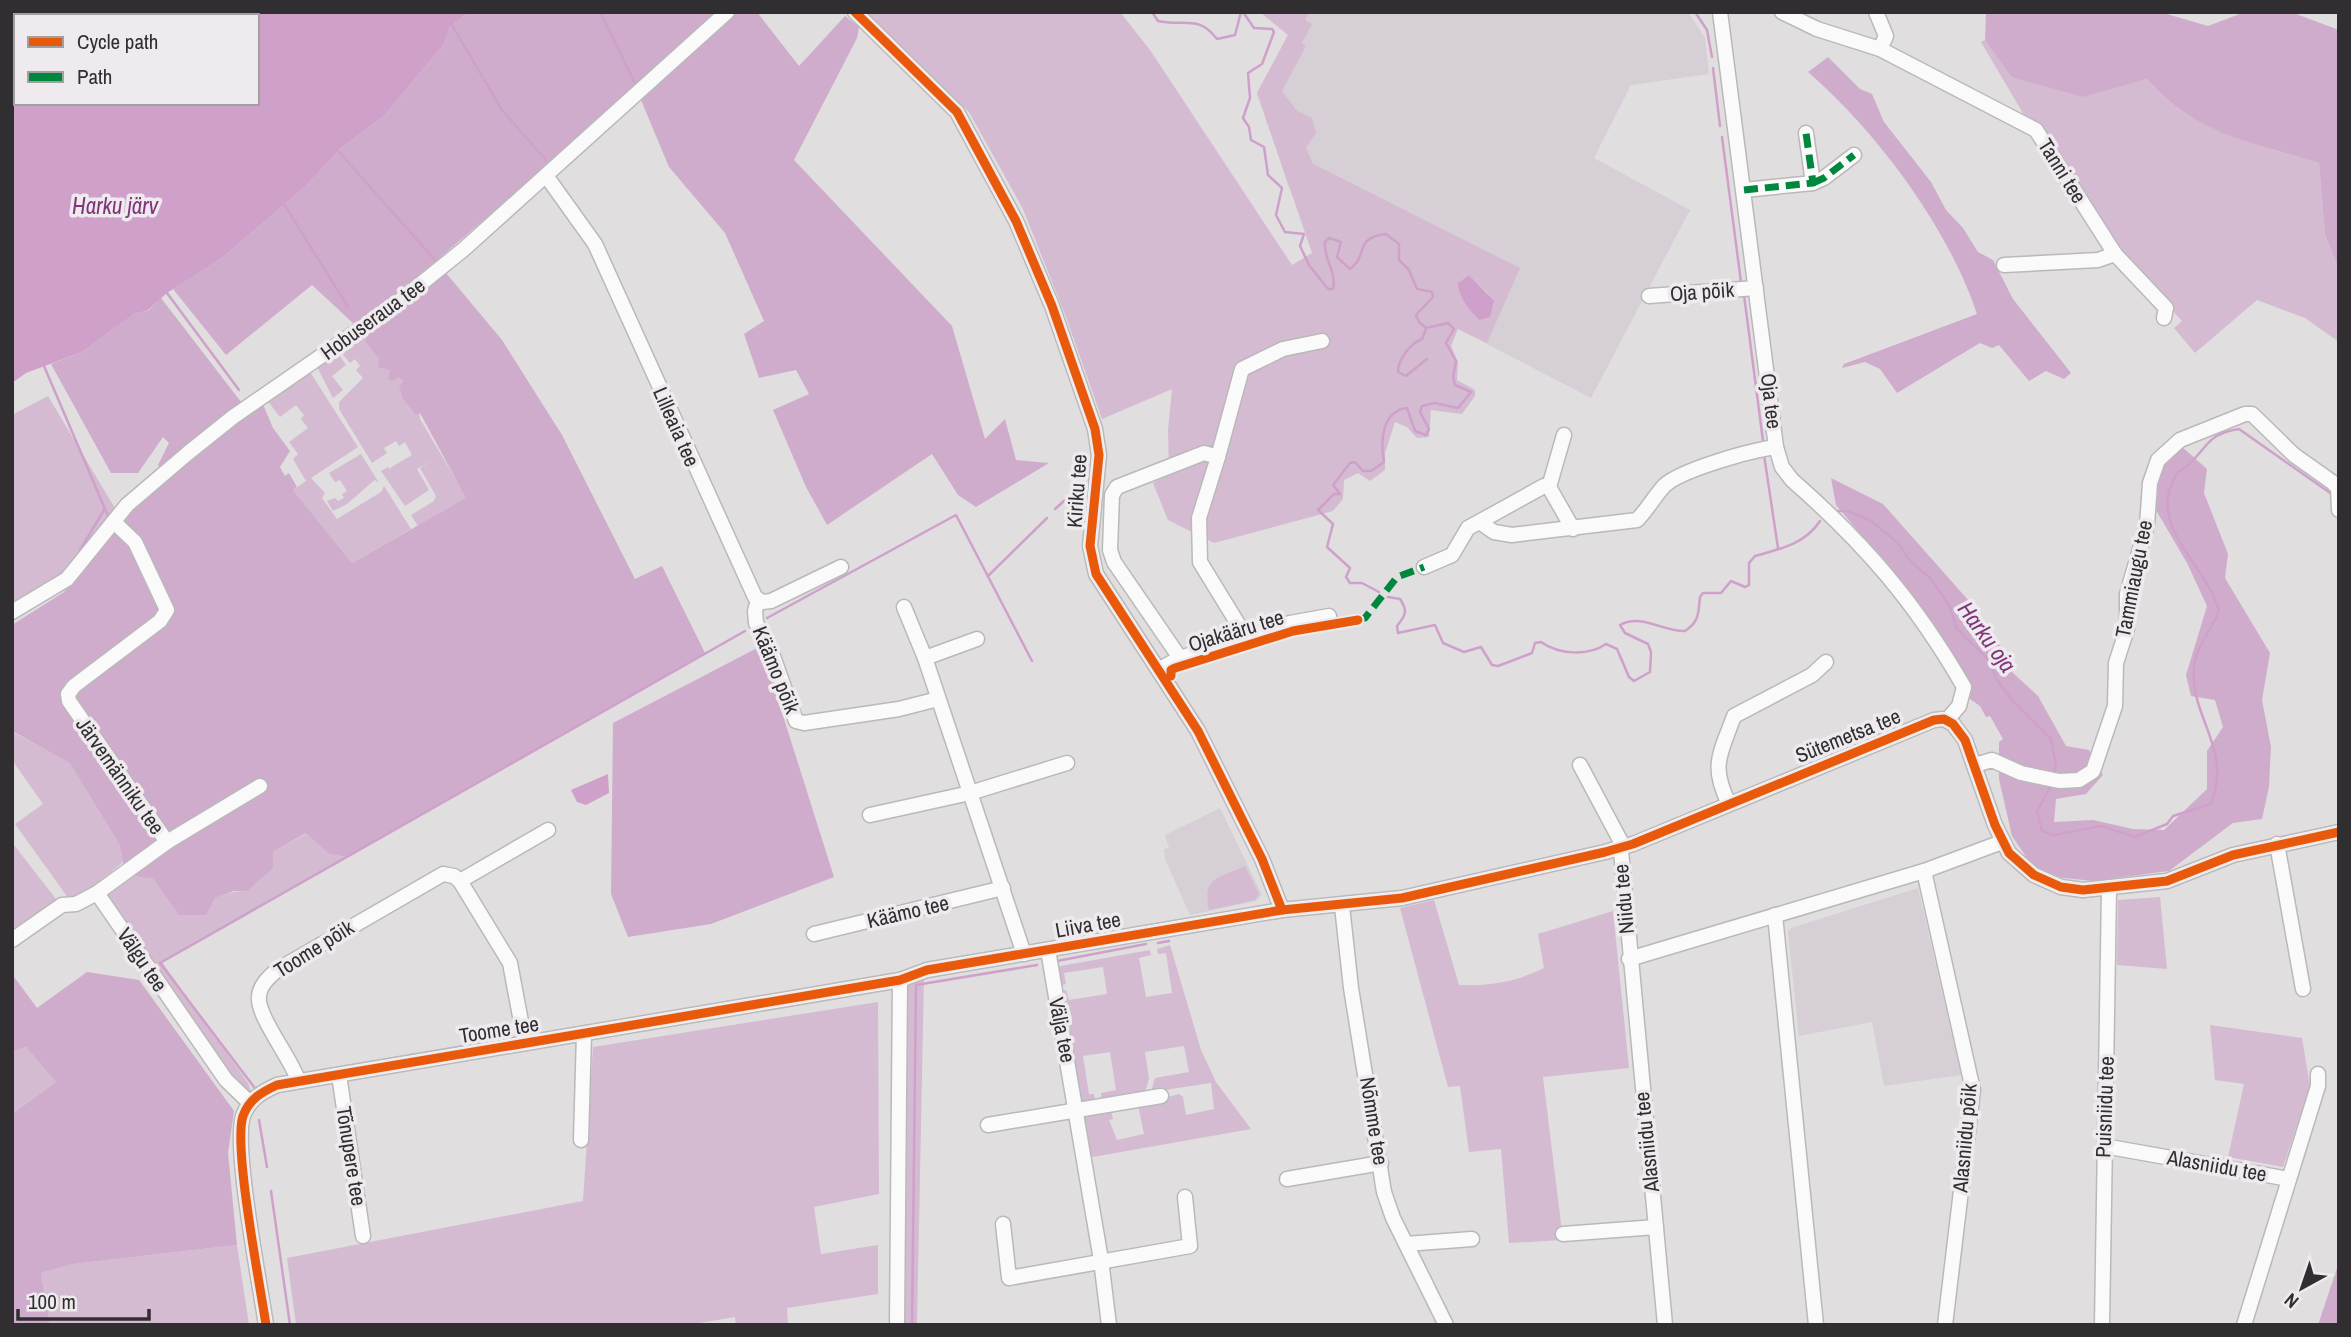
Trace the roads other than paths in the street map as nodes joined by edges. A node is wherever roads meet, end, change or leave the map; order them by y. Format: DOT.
graph roads {
  1 [pos="727,12"];
  2 [pos="855,12"];
  3 [pos="1720,12"];
  4 [pos="1782,12"];
  5 [pos="1876,12"];
  6 [pos="1881,49"];
  7 [pos="1806,133"];
  8 [pos="1854,155"];
  9 [pos="547,177"];
  10 [pos="1813,183"];
  11 [pos="1744,190"];
  12 [pos="2115,254"];
  13 [pos="2004,265"];
  14 [pos="1756,288"];
  15 [pos="1649,296"];
  16 [pos="2164,318"];
  17 [pos="1322,341"];
  18 [pos="1564,435"];
  19 [pos="1776,447"];
  20 [pos="1218,457"];
  21 [pos="1549,487"];
  22 [pos="2338,502"];
  23 [pos="114,522"];
  24 [pos="1480,523"];
  25 [pos="1573,529"];
  26 [pos="841,566"];
  27 [pos="1424,567"];
  28 [pos="758,601"];
  29 [pos="904,607"];
  30 [pos="12,612"];
  31 [pos="1329,616"];
  32 [pos="1246,637"];
  33 [pos="977,639"];
  34 [pos="925,658"];
  35 [pos="1180,658"];
  36 [pos="1826,662"];
  37 [pos="1160,669"];
  38 [pos="938,699"];
  39 [pos="1947,720"];
  40 [pos="1068,763"];
  41 [pos="1580,765"];
  42 [pos="1975,765"];
  43 [pos="260,786"];
  44 [pos="970,793"];
  45 [pos="1729,804"];
  46 [pos="870,815"];
  47 [pos="548,830"];
  48 [pos="2339,832"];
  49 [pos="167,842"];
  50 [pos="2003,842"];
  51 [pos="2277,844"];
  52 [pos="1619,848"];
  53 [pos="1924,871"];
  54 [pos="460,881"];
  55 [pos="1003,888"];
  56 [pos="2109,889"];
  57 [pos="97,893"];
  58 [pos="1342,906"];
  59 [pos="1283,910"];
  60 [pos="1774,915"];
  61 [pos="814,934"];
  62 [pos="12,940"];
  63 [pos="1048,950"];
  64 [pos="1024,954"];
  65 [pos="1629,959"];
  66 [pos="900,980"];
  67 [pos="2303,989"];
  68 [pos="584,1034"];
  69 [pos="525,1043"];
  70 [pos="2318,1074"];
  71 [pos="339,1075"];
  72 [pos="298,1080"];
  73 [pos="1161,1096"];
  74 [pos="250,1103"];
  75 [pos="1076,1109"];
  76 [pos="988,1125"];
  77 [pos="581,1140"];
  78 [pos="2104,1146"];
  79 [pos="1381,1163"];
  80 [pos="1287,1179"];
  81 [pos="2289,1179"];
  82 [pos="1185,1197"];
  83 [pos="1003,1224"];
  84 [pos="1656,1227"];
  85 [pos="1563,1234"];
  86 [pos="363,1236"];
  87 [pos="1472,1239"];
  88 [pos="1406,1244"];
  89 [pos="1101,1260"];
  90 [pos="266,1325"];
  91 [pos="897,1325"];
  92 [pos="1109,1325"];
  93 [pos="1446,1325"];
  94 [pos="1665,1325"];
  95 [pos="1816,1325"];
  96 [pos="1945,1325"];
  97 [pos="2102,1325"];
  98 [pos="2244,1325"];
  1 -- 9 [label="street, Hobuseraua tee"];
  2 -- 37 [label="street, Kiriku tee"];
  3 -- 11 [label="street, Oja tee"];
  4 -- 6 [label="street, Tanni tee"];
  5 -- 6 [label="street"];
  6 -- 12 [label="street, Tanni tee"];
  7 -- 10 [label="street"];
  8 -- 10 [label="street"];
  9 -- 23 [label="street, Hobuseraua tee"];
  9 -- 28 [label="street, Lilleaia tee"];
  10 -- 11 [label="street"];
  11 -- 14 [label="street, Oja tee"];
  12 -- 13 [label="street"];
  12 -- 16 [label="street, Tanni tee"];
  14 -- 15 [label="street, Oja põik"];
  14 -- 19 [label="street, Oja tee"];
  17 -- 20 [label="street"];
  18 -- 21 [label="street"];
  19 -- 25 [label="street"];
  19 -- 39 [label="street, Oja tee"];
  20 -- 32 [label="street"];
  20 -- 35 [label="street"];
  21 -- 24 [label="street"];
  21 -- 25 [label="street"];
  22 -- 42 [label="street, Tammiaugu tee"];
  23 -- 30 [label="street, Hobuseraua tee"];
  23 -- 49 [label="street, Järvemänniku tee"];
  24 -- 25 [label="street"];
  24 -- 27 [label="street"];
  26 -- 28 [label="street"];
  28 -- 38 [label="street, Käämo põik"];
  29 -- 34 [label="street"];
  31 -- 32 [label="street, Ojakääru tee"];
  32 -- 35 [label="street, Ojakääru tee"];
  33 -- 34 [label="street"];
  34 -- 38 [label="street"];
  35 -- 37 [label="street, Ojakääru tee"];
  36 -- 45 [label="street"];
  37 -- 59 [label="street, Kiriku tee"];
  38 -- 44 [label="street"];
  39 -- 42 [label="street"];
  39 -- 45 [label="street, Sütemetsa tee"];
  40 -- 44 [label="street"];
  41 -- 52 [label="street, Niidu tee"];
  42 -- 50 [label="street"];
  43 -- 49 [label="street, Järvemänniku tee"];
  44 -- 46 [label="street"];
  44 -- 55 [label="street"];
  45 -- 52 [label="street, Sütemetsa tee"];
  47 -- 54 [label="street"];
  48 -- 51 [label="street"];
  49 -- 57 [label="street, Järvemänniku tee"];
  50 -- 53 [label="street"];
  50 -- 56 [label="street"];
  51 -- 56 [label="street"];
  51 -- 67 [label="street"];
  52 -- 58 [label="street, Sütemetsa tee"];
  52 -- 65 [label="street, Niidu tee"];
  53 -- 60 [label="street"];
  53 -- 96 [label="street, Alasniidu põik"];
  54 -- 69 [label="street"];
  54 -- 72 [label="street, Toome põik"];
  55 -- 61 [label="street, Käämo tee"];
  55 -- 64 [label="street"];
  56 -- 78 [label="street, Puisniidu tee"];
  57 -- 62 [label="street"];
  57 -- 74 [label="street, Välgu tee"];
  58 -- 59 [label="street, Sütemetsa tee"];
  58 -- 79 [label="street, Nõmme tee"];
  59 -- 63 [label="street, Liiva tee"];
  60 -- 65 [label="street"];
  60 -- 95 [label="street"];
  63 -- 64 [label="street, Liiva tee"];
  63 -- 75 [label="street, Välja tee"];
  64 -- 66 [label="street, Liiva tee"];
  65 -- 84 [label="street, Alasniidu tee"];
  66 -- 68 [label="street, Toome tee"];
  66 -- 91 [label="street"];
  68 -- 69 [label="street, Toome tee"];
  68 -- 77 [label="street"];
  69 -- 71 [label="street, Toome tee"];
  70 -- 81 [label="street, Alasniidu tee"];
  71 -- 72 [label="street, Toome tee"];
  71 -- 86 [label="street, Tõnupere tee"];
  72 -- 74 [label="street, Toome tee"];
  73 -- 75 [label="street"];
  74 -- 90 [label="street"];
  75 -- 76 [label="street"];
  75 -- 89 [label="street, Välja tee"];
  78 -- 81 [label="street, Alasniidu tee"];
  78 -- 97 [label="street, Puisniidu tee"];
  79 -- 80 [label="street"];
  79 -- 88 [label="street, Nõmme tee"];
  81 -- 98 [label="street, Alasniidu tee"];
  82 -- 89 [label="street"];
  83 -- 89 [label="street"];
  84 -- 85 [label="street"];
  84 -- 94 [label="street, Alasniidu tee"];
  87 -- 88 [label="street"];
  88 -- 93 [label="street, Nõmme tee"];
  89 -- 92 [label="street, Välja tee"];
}
